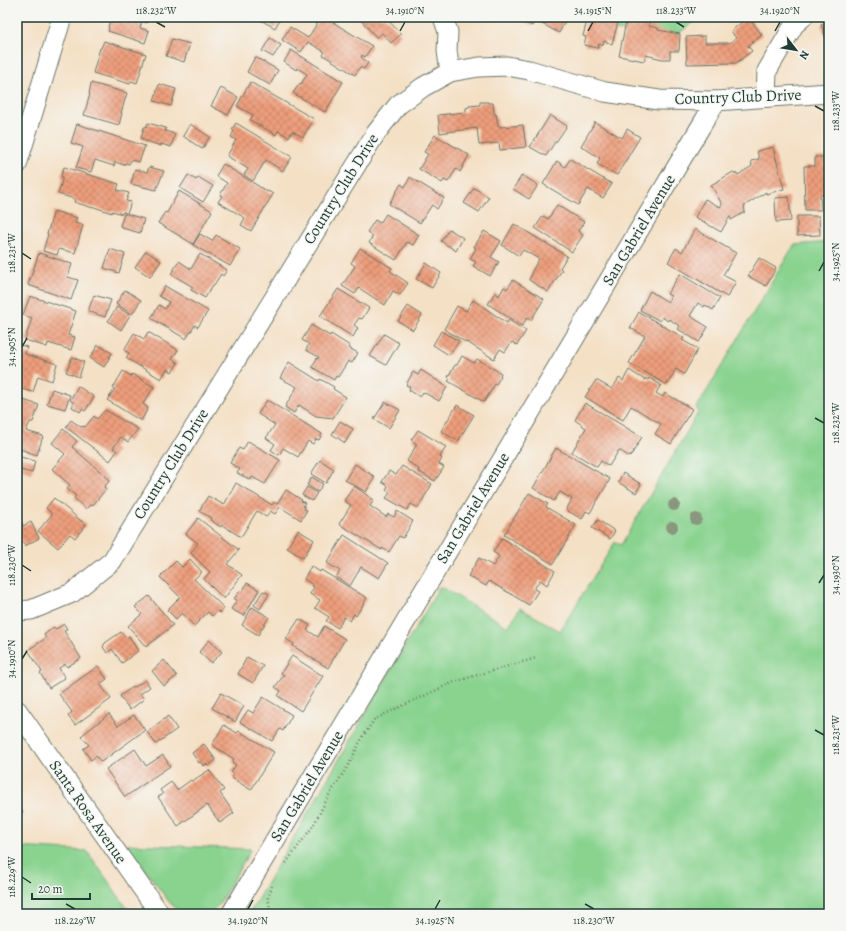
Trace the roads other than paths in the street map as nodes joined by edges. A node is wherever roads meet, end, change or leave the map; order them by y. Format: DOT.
graph roads {
  1 [pos="62,17"];
  2 [pos="443,17"];
  3 [pos="803,17"];
  4 [pos="450,72"];
  5 [pos="829,93"];
  6 [pos="766,97"];
  7 [pos="716,101"];
  8 [pos="17,165"];
  9 [pos="17,611"];
  10 [pos="17,710"];
  11 [pos="160,914"];
  12 [pos="231,914"];
  1 -- 8 [label="street"];
  2 -- 4 [label="street"];
  3 -- 6 [label="street"];
  4 -- 7 [label="street, Country Club Drive"];
  4 -- 9 [label="street, Country Club Drive"];
  5 -- 6 [label="street, Country Club Drive"];
  6 -- 7 [label="street, Country Club Drive"];
  7 -- 12 [label="street, San Gabriel Avenue"];
  10 -- 11 [label="street, Santa Rosa Avenue"];
}
